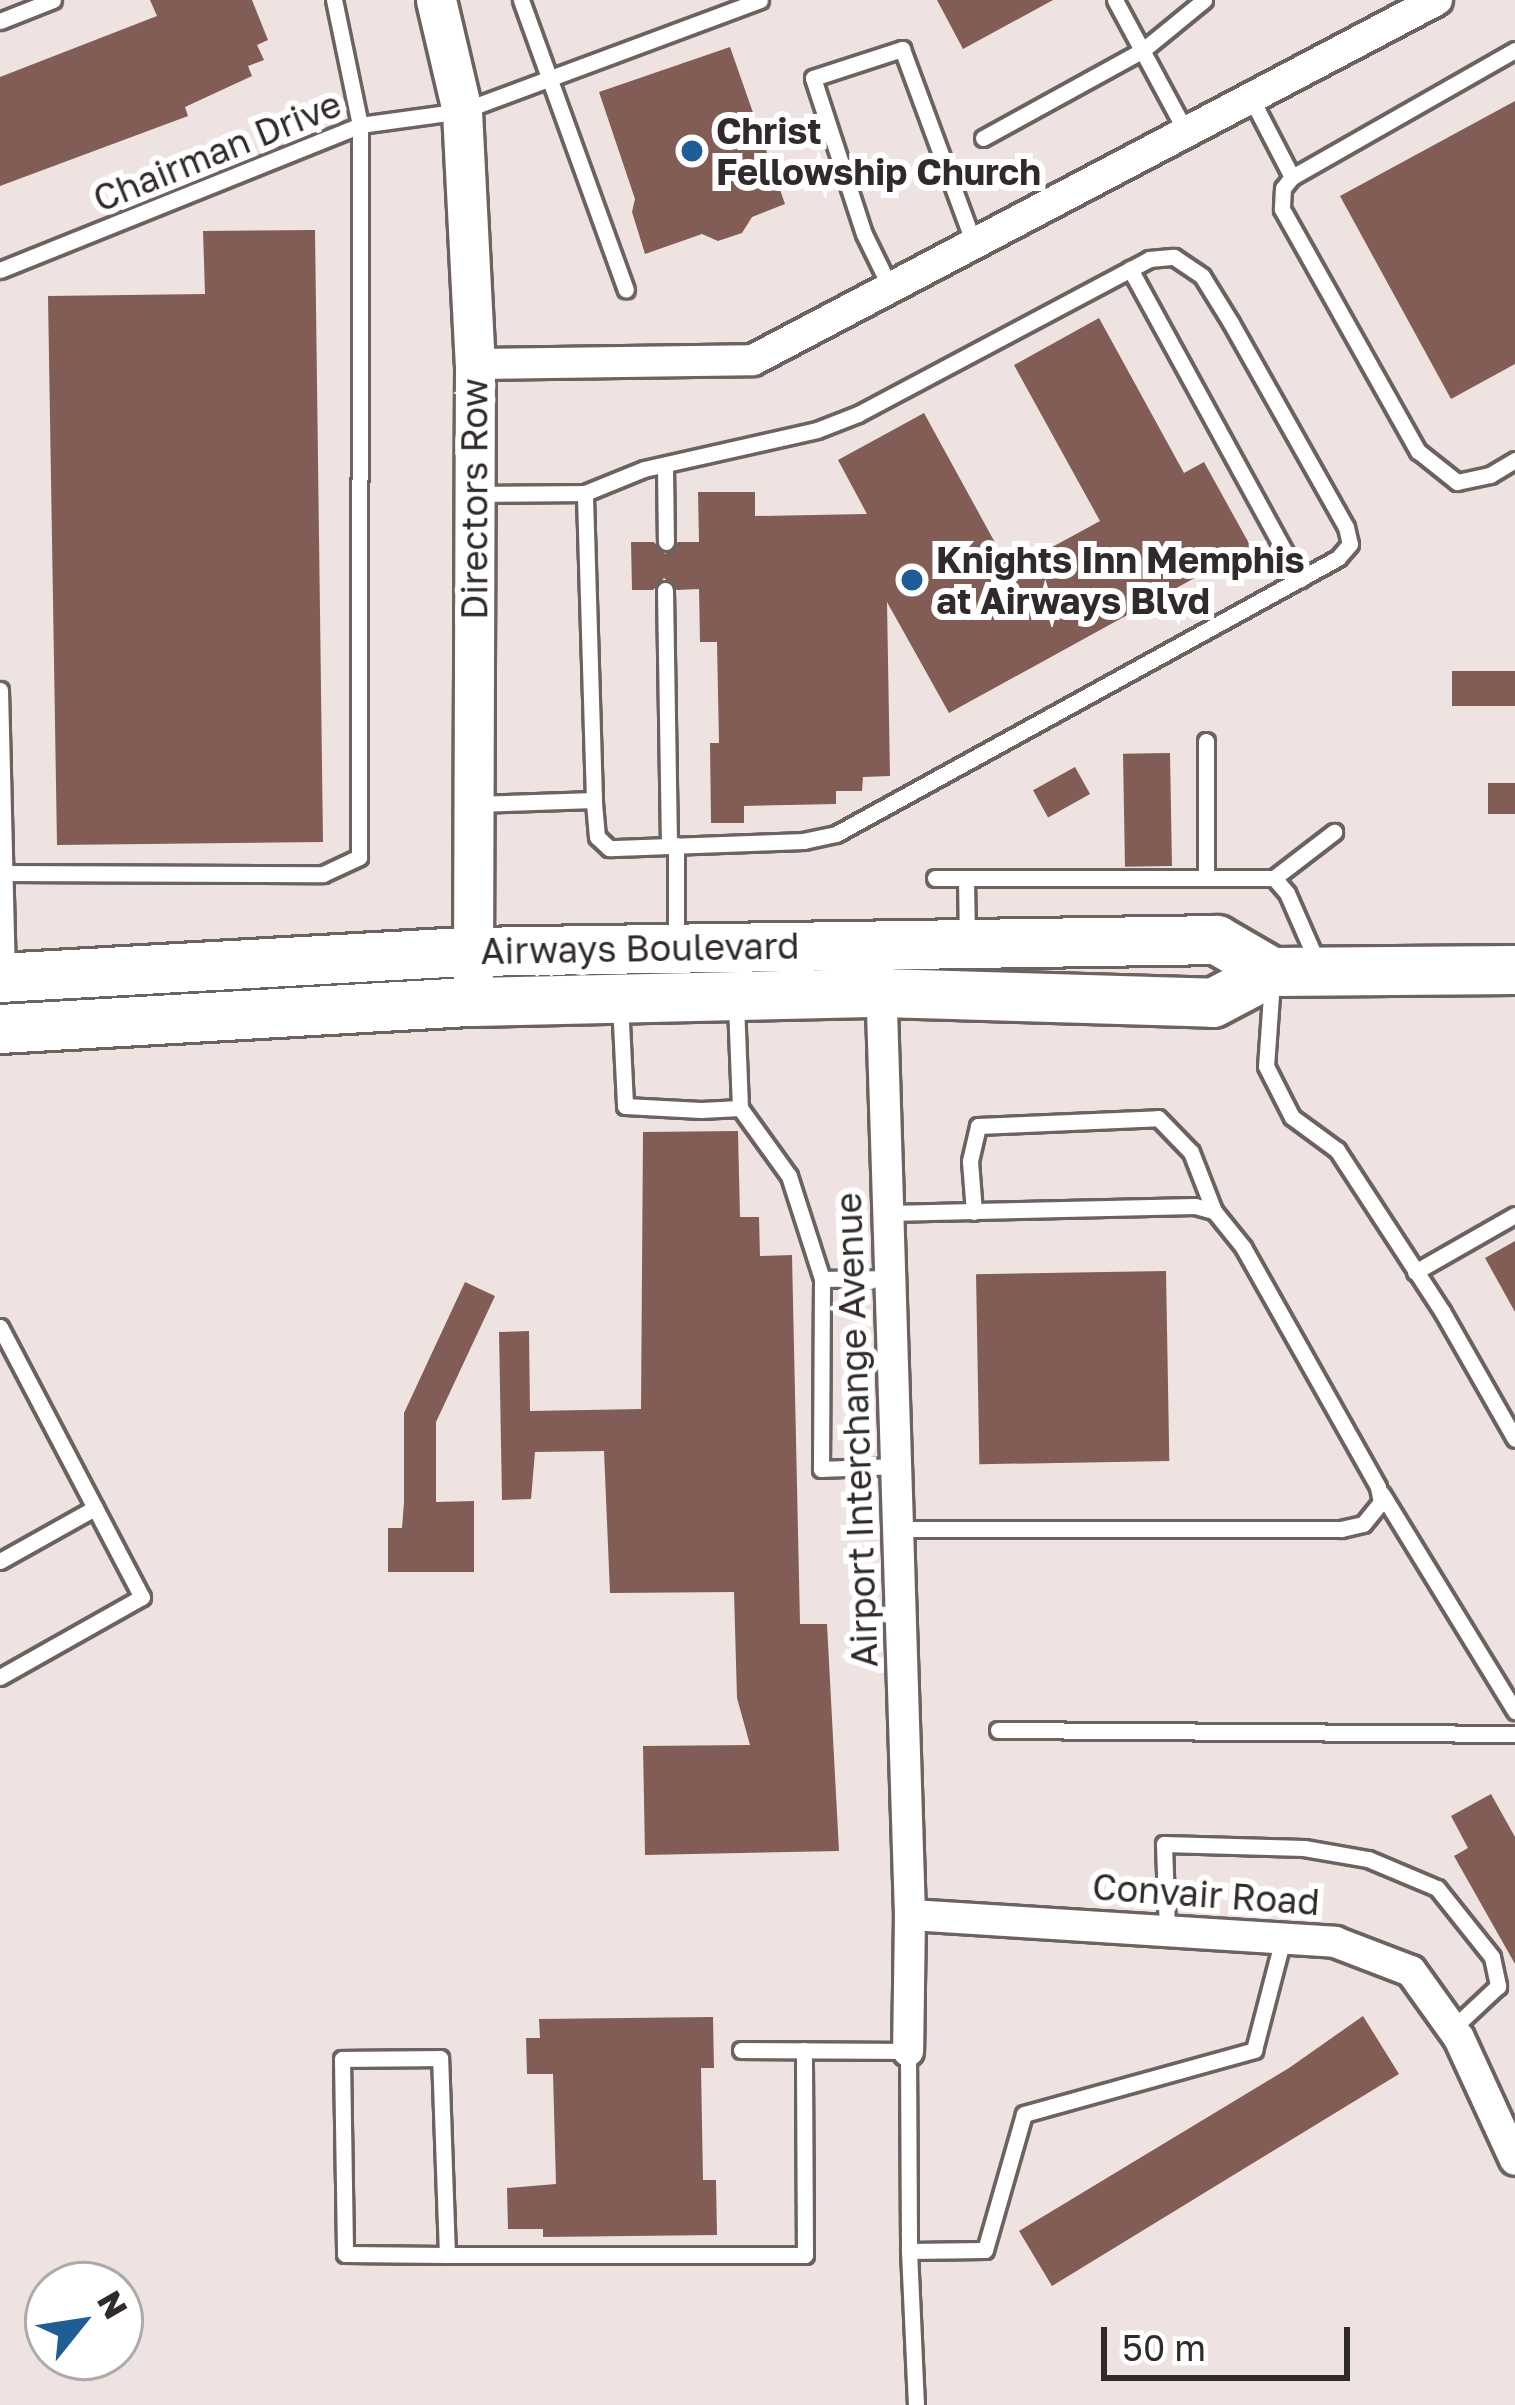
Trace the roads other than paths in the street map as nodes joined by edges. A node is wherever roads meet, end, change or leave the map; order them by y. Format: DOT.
graph roads {
  1 [pos="53,0"];
  2 [pos="334,0"];
  3 [pos="436,0"];
  4 [pos="521,0"];
  5 [pos="760,0"];
  6 [pos="1115,0"];
  7 [pos="1204,0"];
  8 [pos="1437,0"];
  9 [pos="0,21"];
  10 [pos="1143,50"];
  11 [pos="1515,50"];
  12 [pos="548,79"];
  13 [pos="1251,98"];
  14 [pos="462,111"];
  15 [pos="360,125"];
  16 [pos="1186,132"];
  17 [pos="982,138"];
  18 [pos="1292,177"];
  19 [pos="974,244"];
  20 [pos="1130,269"];
  21 [pos="0,270"];
  22 [pos="890,287"];
  23 [pos="626,290"];
  24 [pos="475,364"];
  25 [pos="1515,460"];
  26 [pos="665,465"];
  27 [pos="585,493"];
  28 [pos="474,494"];
  29 [pos="666,542"];
  30 [pos="1300,580"];
  31 [pos="665,590"];
  32 [pos="0,690"];
  33 [pos="1205,741"];
  34 [pos="594,800"];
  35 [pos="473,805"];
  36 [pos="1334,832"];
  37 [pos="672,845"];
  38 [pos="1,873"];
  39 [pos="1205,876"];
  40 [pos="935,878"];
  41 [pos="966,878"];
  42 [pos="1274,878"];
  43 [pos="967,942"];
  44 [pos="880,943"];
  45 [pos="676,947"];
  46 [pos="472,952"];
  47 [pos="1515,970"];
  48 [pos="1272,972"];
  49 [pos="1322,972"];
  50 [pos="2,984"];
  51 [pos="882,994"];
  52 [pos="736,997"];
  53 [pos="620,999"];
  54 [pos="474,1002"];
  55 [pos="0,1029"];
  56 [pos="740,1108"];
  57 [pos="1214,1211"];
  58 [pos="974,1212"];
  59 [pos="888,1214"];
  60 [pos="1515,1215"];
  61 [pos="1415,1272"];
  62 [pos="890,1278"];
  63 [pos="822,1279"];
  64 [pos="0,1327"];
  65 [pos="1515,1439"];
  66 [pos="896,1466"];
  67 [pos="1378,1487"];
  68 [pos="95,1508"];
  69 [pos="898,1529"];
  70 [pos="0,1561"];
  71 [pos="0,1677"];
  72 [pos="1515,1712"];
  73 [pos="998,1730"];
  74 [pos="1515,1734"];
  75 [pos="910,1915"];
  76 [pos="1167,1931"];
  77 [pos="1283,1938"];
  78 [pos="1453,2029"];
  79 [pos="741,2050"];
  80 [pos="804,2050"];
  81 [pos="908,2051"];
  82 [pos="1515,2160"];
  83 [pos="909,2251"];
  84 [pos="447,2254"];
  85 [pos="916,2405"];
  1 -- 9 [label="lane"];
  2 -- 15 [label="lane"];
  3 -- 14 [label="street, Directors Row"];
  4 -- 12 [label="lane"];
  5 -- 12 [label="lane, Chairman Drive"];
  6 -- 10 [label="lane"];
  7 -- 10 [label="lane"];
  8 -- 13 [label="street"];
  10 -- 16 [label="lane"];
  10 -- 17 [label="lane"];
  11 -- 18 [label="lane"];
  12 -- 14 [label="lane, Chairman Drive"];
  12 -- 23 [label="lane"];
  13 -- 16 [label="street"];
  13 -- 18 [label="lane"];
  14 -- 15 [label="lane, Chairman Drive"];
  14 -- 24 [label="street, Directors Row"];
  15 -- 21 [label="lane, Chairman Drive"];
  15 -- 38 [label="lane"];
  16 -- 19 [label="street"];
  18 -- 25 [label="lane"];
  19 -- 22 [label="street"];
  19 -- 22 [label="lane"];
  20 -- 26 [label="lane"];
  20 -- 30 [label="lane"];
  20 -- 30 [label="lane"];
  22 -- 24 [label="street"];
  24 -- 28 [label="street, Directors Row"];
  26 -- 27 [label="lane"];
  26 -- 29 [label="lane"];
  27 -- 28 [label="lane"];
  27 -- 34 [label="lane"];
  28 -- 35 [label="street, Directors Row"];
  30 -- 37 [label="lane"];
  31 -- 37 [label="lane"];
  32 -- 38 [label="lane"];
  33 -- 39 [label="lane"];
  34 -- 35 [label="lane"];
  34 -- 37 [label="lane"];
  35 -- 46 [label="street, Directors Row"];
  36 -- 42 [label="lane"];
  37 -- 45 [label="lane"];
  38 -- 50 [label="lane"];
  39 -- 41 [label="lane"];
  39 -- 42 [label="lane"];
  40 -- 41 [label="lane"];
  41 -- 43 [label="lane"];
  42 -- 49 [label="lane"];
  43 -- 44 [label="main road, Airways Boulevard"];
  43 -- 48 [label="main road, Airways Boulevard"];
  44 -- 45 [label="main road, Airways Boulevard"];
  44 -- 51 [label="street, Airport Interchange Avenue"];
  45 -- 46 [label="main road, Airways Boulevard"];
  46 -- 50 [label="main road, Airways Boulevard"];
  46 -- 54 [label="street, Directors Row"];
  47 -- 49 [label="main road, Airways Boulevard"];
  48 -- 49 [label="main road, Airways Boulevard"];
  48 -- 51 [label="main road, Airways Boulevard"];
  48 -- 61 [label="lane"];
  51 -- 52 [label="main road, Airways Boulevard"];
  51 -- 59 [label="street, Airport Interchange Avenue"];
  52 -- 53 [label="main road, Airways Boulevard"];
  52 -- 56 [label="lane"];
  53 -- 54 [label="main road, Airways Boulevard"];
  53 -- 56 [label="lane"];
  54 -- 55 [label="main road, Airways Boulevard"];
  56 -- 63 [label="lane"];
  57 -- 58 [label="lane"];
  57 -- 58 [label="lane"];
  57 -- 67 [label="lane"];
  58 -- 59 [label="lane"];
  59 -- 62 [label="street, Airport Interchange Avenue"];
  60 -- 61 [label="lane"];
  61 -- 65 [label="lane"];
  62 -- 63 [label="lane"];
  62 -- 66 [label="street, Airport Interchange Avenue"];
  63 -- 66 [label="lane"];
  64 -- 68 [label="lane"];
  66 -- 69 [label="street, Airport Interchange Avenue"];
  67 -- 69 [label="lane"];
  67 -- 72 [label="lane"];
  68 -- 70 [label="lane"];
  68 -- 71 [label="lane"];
  69 -- 75 [label="street, Airport Interchange Avenue"];
  73 -- 74 [label="lane"];
  75 -- 76 [label="street, Convair Road"];
  75 -- 81 [label="street"];
  76 -- 77 [label="street, Convair Road"];
  76 -- 78 [label="lane"];
  77 -- 78 [label="street, Convair Road"];
  77 -- 83 [label="lane"];
  78 -- 82 [label="street, Convair Road"];
  79 -- 80 [label="lane"];
  80 -- 81 [label="lane"];
  80 -- 84 [label="lane"];
  81 -- 83 [label="lane"];
  83 -- 85 [label="lane"];
  84 -- 84 [label="lane"];
}
